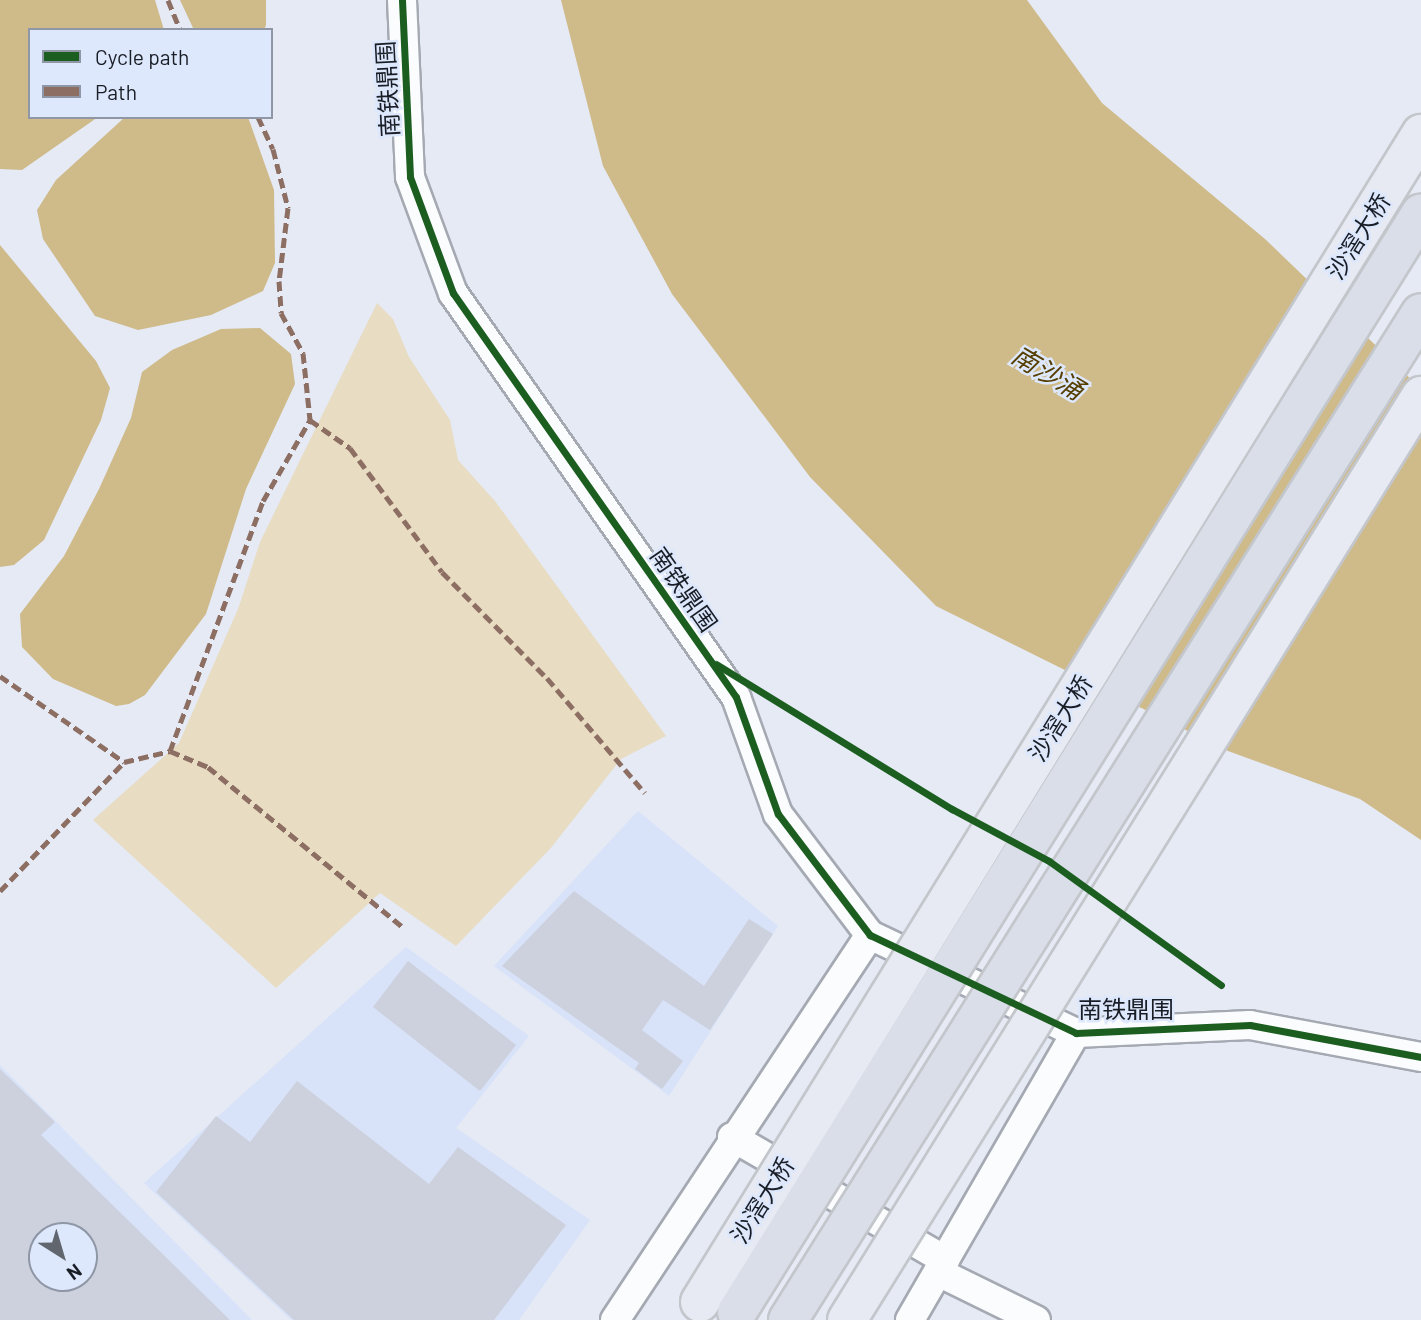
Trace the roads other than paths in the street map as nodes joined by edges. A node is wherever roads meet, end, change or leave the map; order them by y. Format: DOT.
graph roads {
  1 [pos="402,0"];
  2 [pos="1421,134"];
  3 [pos="1421,213"];
  4 [pos="1421,313"];
  5 [pos="1421,396"];
  6 [pos="870,935"];
  7 [pos="1076,1033"];
  8 [pos="1421,1057"];
  9 [pos="732,1137"];
  10 [pos="942,1266"];
  11 [pos="699,1302"];
  12 [pos="737,1312"];
  13 [pos="615,1320"];
  14 [pos="788,1320"];
  15 [pos="847,1320"];
  16 [pos="911,1320"];
  17 [pos="1036,1320"];
  1 -- 6 [label="street, 南铁鼎围"];
  2 -- 11 [label="main road, 沙滘大桥, bridge"];
  3 -- 12 [label="highway, 沙滘大桥, bridge"];
  4 -- 14 [label="highway, bridge"];
  5 -- 15 [label="main road, bridge"];
  6 -- 7 [label="street, 南铁鼎围"];
  6 -- 9 [label="street"];
  7 -- 8 [label="street, 南铁鼎围"];
  7 -- 10 [label="street"];
  9 -- 10 [label="street"];
  9 -- 13 [label="street"];
  10 -- 16 [label="street"];
  10 -- 17 [label="street"];
}
